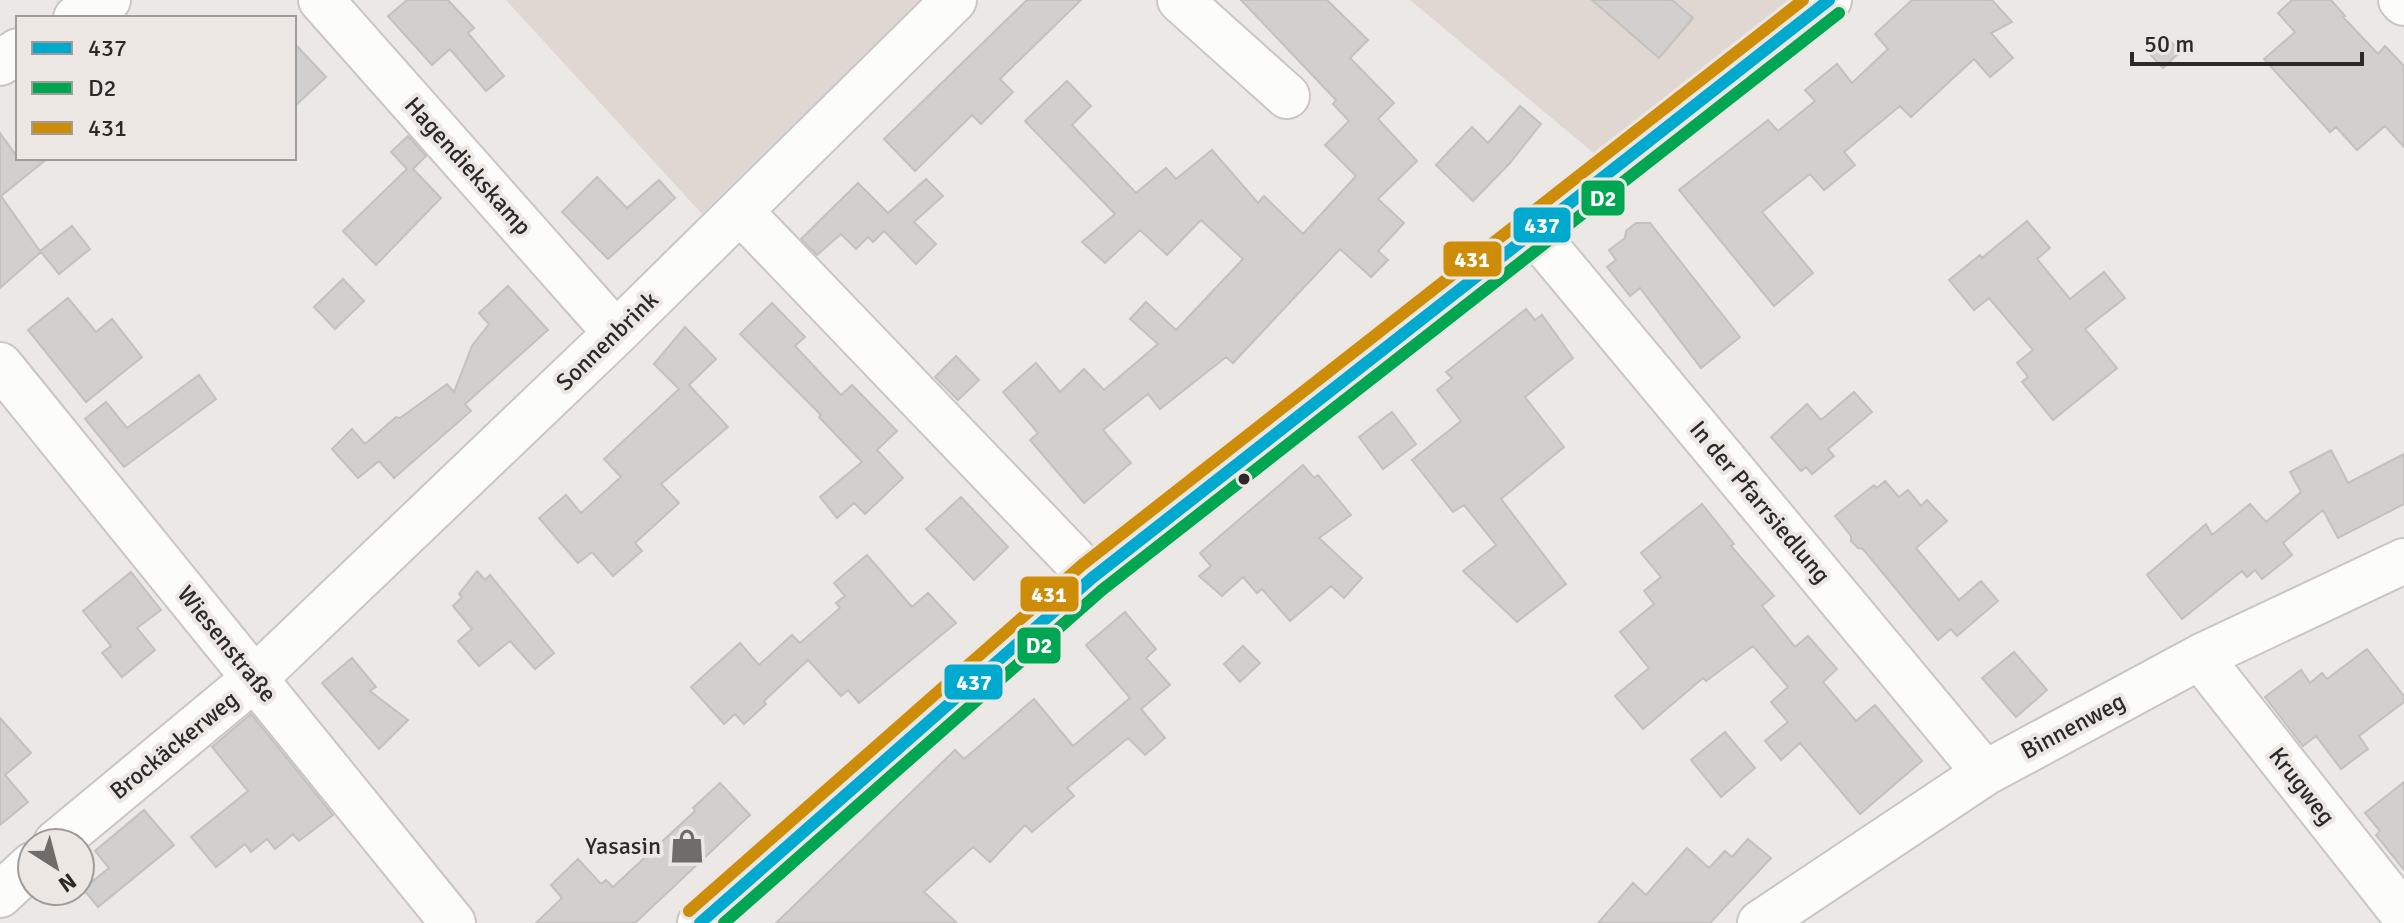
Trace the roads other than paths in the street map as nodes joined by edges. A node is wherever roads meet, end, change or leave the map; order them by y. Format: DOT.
graph roads {
  1 [pos="108,0"];
  2 [pos="321,0"];
  3 [pos="954,0"];
  4 [pos="1180,0"];
  5 [pos="1829,0"];
  6 [pos="80,16"];
  7 [pos="1287,96"];
  8 [pos="740,211"];
  9 [pos="1534,232"];
  10 [pos="616,333"];
  11 [pos="0,365"];
  12 [pos="2404,561"];
  13 [pos="1092,578"];
  14 [pos="2200,657"];
  15 [pos="255,678"];
  16 [pos="1985,773"];
  17 [pos="75,827"];
  18 [pos="16,880"];
  19 [pos="0,895"];
  20 [pos="2404,915"];
  21 [pos="1769,920"];
  22 [pos="453,923"];
  23 [pos="700,923"];
  1 -- 6 [label="street"];
  2 -- 10 [label="street, Hagendiekskamp"];
  3 -- 8 [label="street, Sonnenbrink"];
  4 -- 7 [label="street"];
  5 -- 9 [label="street"];
  8 -- 10 [label="street, Sonnenbrink"];
  8 -- 13 [label="street"];
  9 -- 13 [label="street"];
  9 -- 16 [label="street, In der Pfarrsiedlung"];
  10 -- 15 [label="street, Sonnenbrink"];
  11 -- 15 [label="street, Wiesenstraße"];
  12 -- 14 [label="street, Binnenweg"];
  13 -- 23 [label="street"];
  14 -- 16 [label="street, Binnenweg"];
  14 -- 20 [label="street, Krugweg"];
  15 -- 17 [label="street, Brockäckerweg"];
  15 -- 22 [label="street, Wiesenstraße"];
  16 -- 21 [label="street, Binnenweg"];
  18 -- 19 [label="street"];
}
